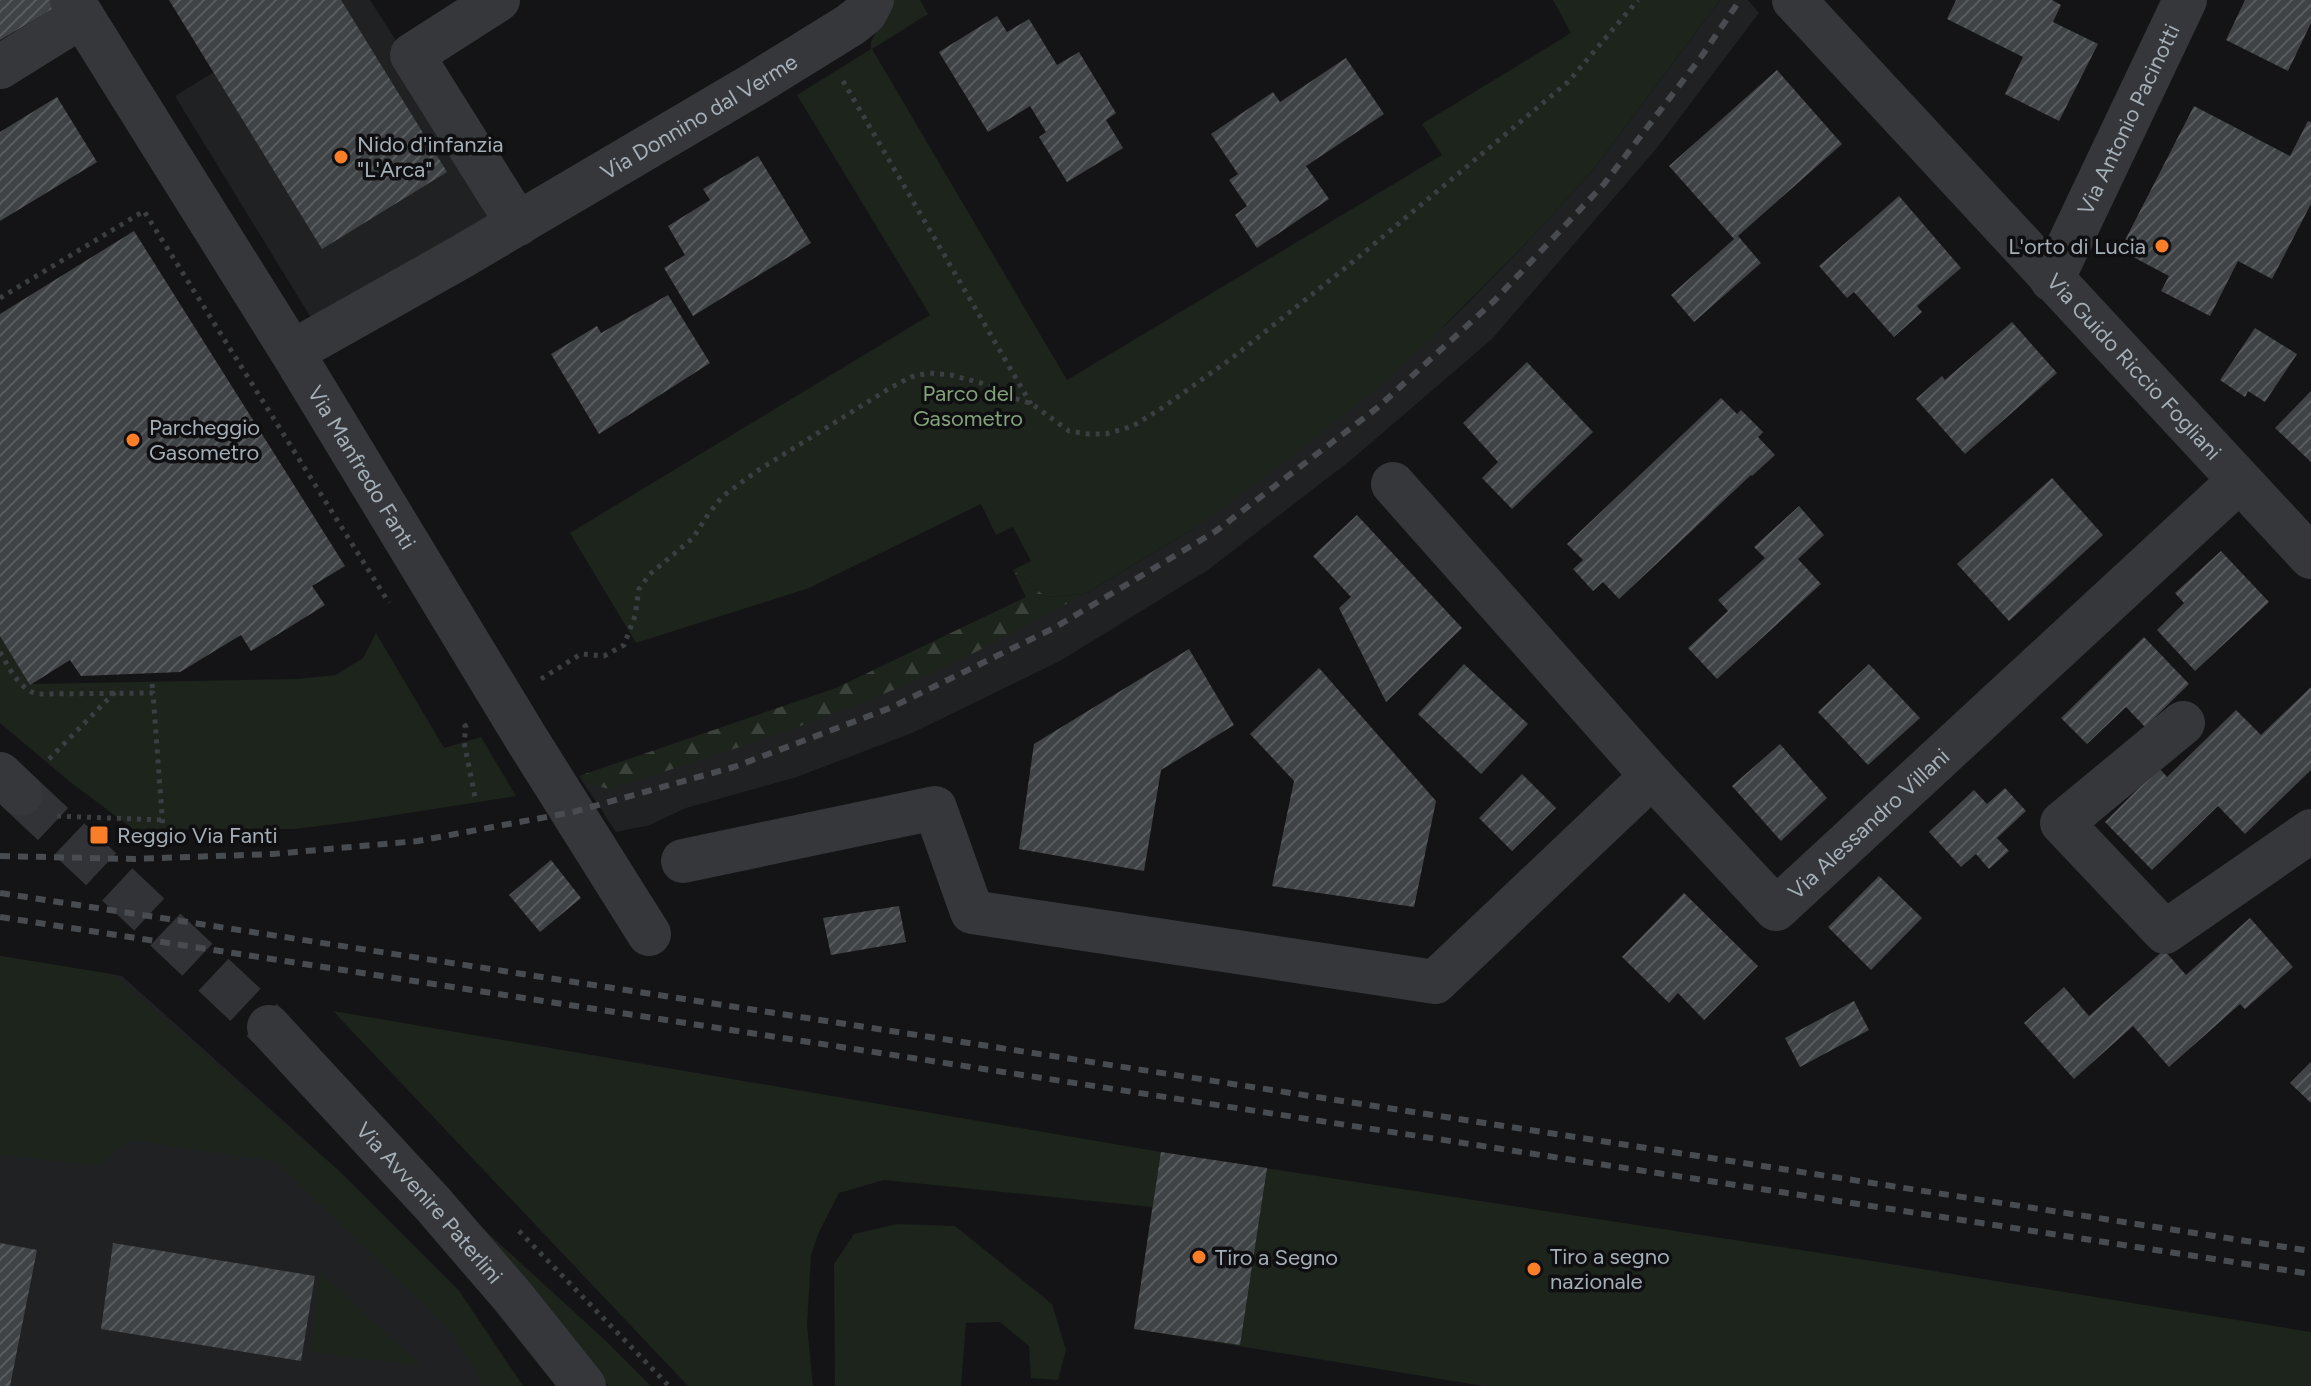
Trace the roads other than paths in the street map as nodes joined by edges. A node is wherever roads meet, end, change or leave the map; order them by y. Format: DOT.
graph roads {
  1 [pos="498,0"];
  2 [pos="872,0"];
  3 [pos="1794,0"];
  4 [pos="2185,0"];
  5 [pos="77,8"];
  6 [pos="0,67"];
  7 [pos="518,224"];
  8 [pos="2052,280"];
  9 [pos="292,352"];
  10 [pos="2239,481"];
  11 [pos="1393,484"];
  12 [pos="2311,557"];
  13 [pos="2183,723"];
  14 [pos="1652,776"];
  15 [pos="2311,831"];
  16 [pos="683,861"];
  17 [pos="649,934"];
  18 [pos="269,1027"];
  19 [pos="584,1386"];
  1 -- 7 [label="street"];
  2 -- 7 [label="street, Via Donnino dal Verme"];
  3 -- 8 [label="street, Via Guido Riccio Fogliani"];
  4 -- 8 [label="street, Via Antonio Pacinotti"];
  5 -- 6 [label="street"];
  5 -- 9 [label="street, Via Manfredo Fanti"];
  7 -- 9 [label="street, Via Donnino dal Verme"];
  8 -- 10 [label="street, Via Guido Riccio Fogliani"];
  9 -- 17 [label="street, Via Manfredo Fanti"];
  10 -- 12 [label="street, Via Guido Riccio Fogliani"];
  10 -- 14 [label="street, Via Alessandro Villani"];
  11 -- 14 [label="street, Via Alessandro Villani"];
  13 -- 15 [label="street"];
  14 -- 16 [label="street"];
  18 -- 19 [label="street, Via Avvenire Paterlini"];
}
